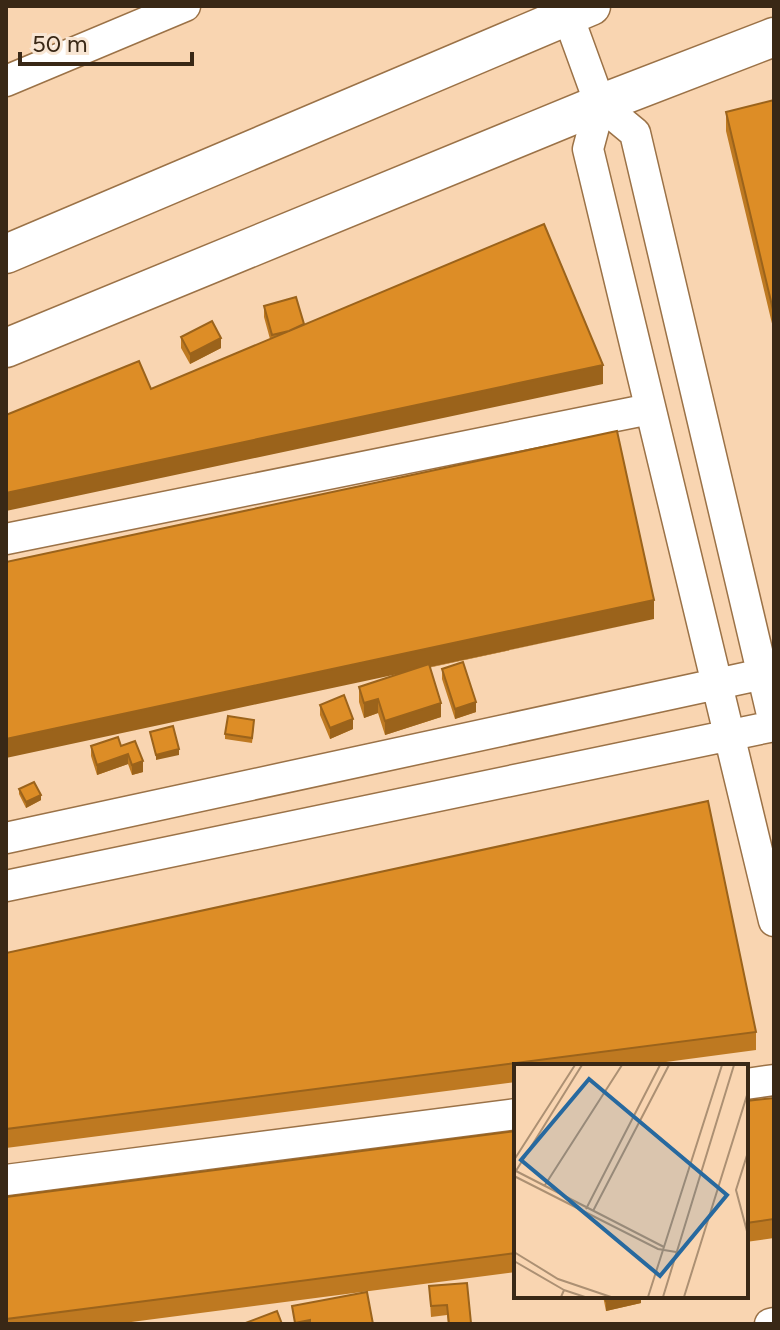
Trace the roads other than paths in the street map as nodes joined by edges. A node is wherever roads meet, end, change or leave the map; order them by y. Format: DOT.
graph roads {
  1 [pos="185,6"];
  2 [pos="579,11"];
  3 [pos="774,37"];
  4 [pos="6,81"];
  5 [pos="600,104"];
  6 [pos="6,254"];
  7 [pos="6,348"];
  8 [pos="650,409"];
  9 [pos="6,539"];
  10 [pos="763,674"];
  11 [pos="717,684"];
  12 [pos="774,724"];
  13 [pos="729,735"];
  14 [pos="6,838"];
  15 [pos="6,886"];
  16 [pos="774,921"];
  17 [pos="774,1080"];
  18 [pos="748,1084"];
  19 [pos="514,1114"];
  20 [pos="6,1180"];
  1 -- 4 [label="street"];
  2 -- 5 [label="street"];
  2 -- 6 [label="main road"];
  3 -- 5 [label="main road"];
  5 -- 7 [label="main road"];
  5 -- 8 [label="street"];
  5 -- 10 [label="street"];
  8 -- 9 [label="street"];
  8 -- 11 [label="street"];
  10 -- 11 [label="street"];
  10 -- 12 [label="street"];
  11 -- 13 [label="street"];
  11 -- 14 [label="street"];
  12 -- 13 [label="street"];
  13 -- 15 [label="street"];
  13 -- 16 [label="street"];
  17 -- 18 [label="street"];
  19 -- 20 [label="street"];
}
